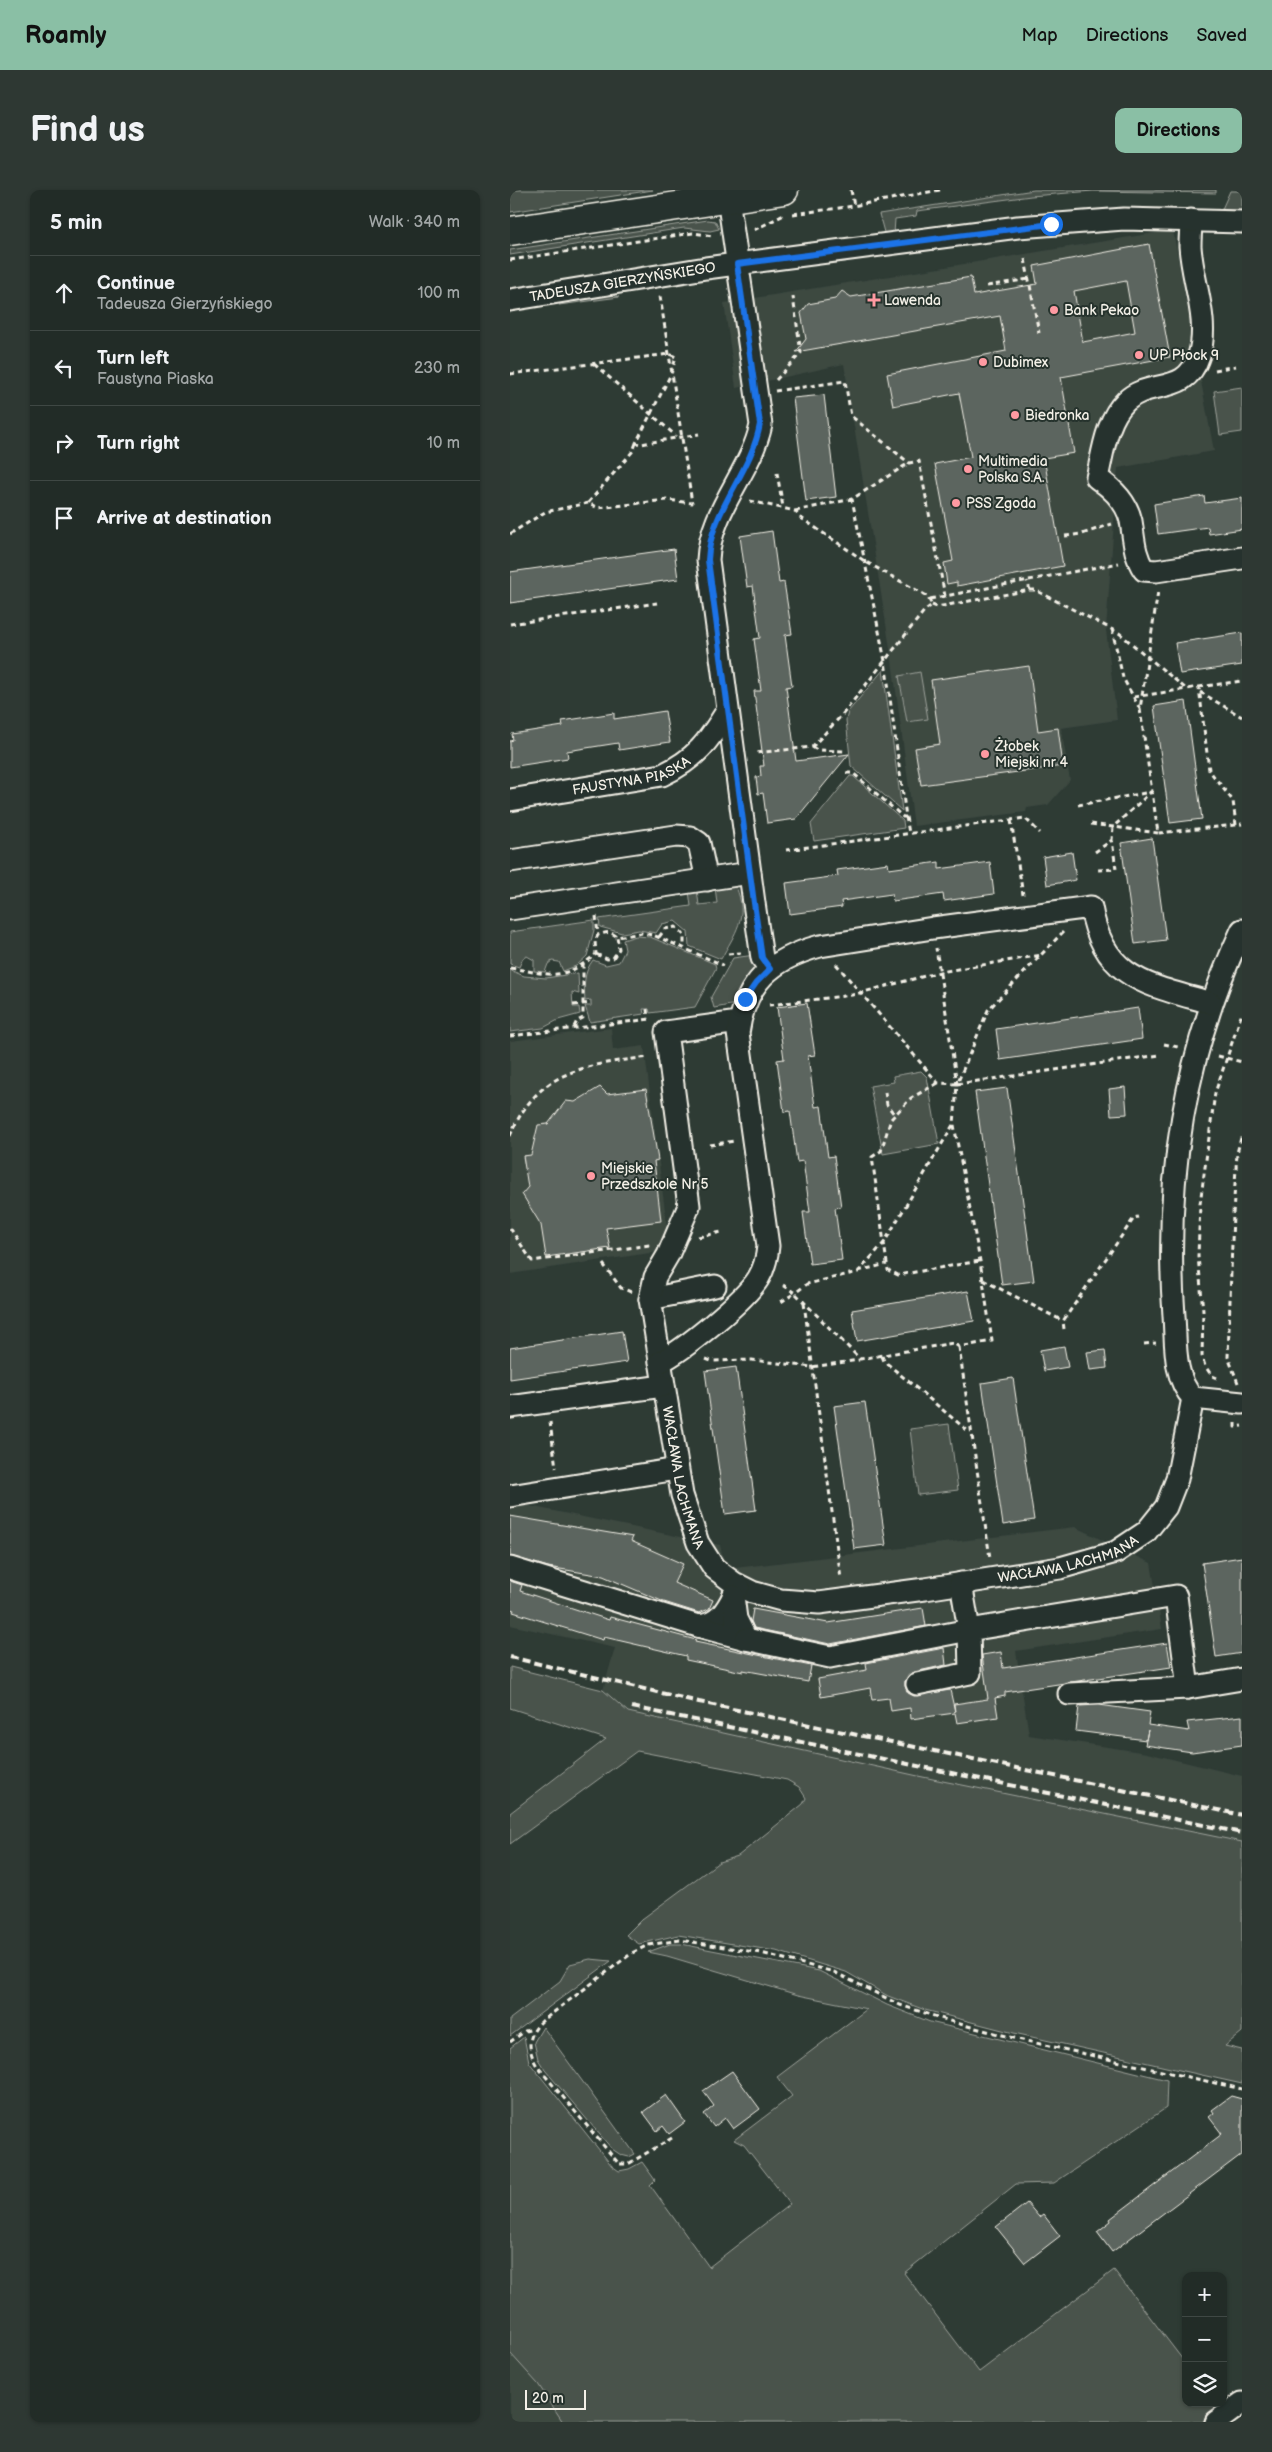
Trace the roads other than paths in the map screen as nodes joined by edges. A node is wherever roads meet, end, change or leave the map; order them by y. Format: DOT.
graph roads {
  1 [pos="784,190"];
  2 [pos="728,198"];
  3 [pos="1191,220"];
  4 [pos="1242,222"];
  5 [pos="510,231"];
  6 [pos="737,264"];
  7 [pos="510,300"];
  8 [pos="1242,558"];
  9 [pos="727,711"];
  10 [pos="510,800"];
  11 [pos="510,861"];
  12 [pos="750,873"];
  13 [pos="706,880"];
  14 [pos="510,909"];
  15 [pos="1242,930"];
  16 [pos="770,969"];
  17 [pos="1211,1003"];
  18 [pos="740,1015"];
  19 [pos="715,1286"];
  20 [pos="650,1299"];
  21 [pos="660,1362"];
  22 [pos="664,1386"];
  23 [pos="1239,1396"];
  24 [pos="1193,1398"];
  25 [pos="510,1408"];
  26 [pos="677,1469"];
  27 [pos="510,1496"];
  28 [pos="510,1568"];
  29 [pos="961,1583"];
  30 [pos="736,1591"];
  31 [pos="698,1626"];
  32 [pos="969,1630"];
  33 [pos="746,1639"];
  34 [pos="1242,1679"];
  35 [pos="917,1684"];
  36 [pos="1188,1688"];
  37 [pos="1069,1694"];
  38 [pos="1242,2403"];
  39 [pos="1216,2422"];
  1 -- 2 [label="main road"];
  2 -- 5 [label="main road"];
  2 -- 6 [label="street"];
  3 -- 4 [label="street, TADEUSZA GIERZYŃSKIEGO"];
  3 -- 6 [label="street, TADEUSZA GIERZYŃSKIEGO"];
  3 -- 8 [label="street"];
  6 -- 7 [label="street, TADEUSZA GIERZYŃSKIEGO"];
  6 -- 9 [label="street"];
  9 -- 10 [label="street, FAUSTYNA PIASKA"];
  9 -- 12 [label="street"];
  11 -- 13 [label="street"];
  12 -- 13 [label="street"];
  12 -- 16 [label="street"];
  13 -- 14 [label="street"];
  15 -- 17 [label="street"];
  16 -- 17 [label="street"];
  16 -- 18 [label="street"];
  17 -- 24 [label="street"];
  18 -- 20 [label="street"];
  18 -- 21 [label="street"];
  19 -- 20 [label="street"];
  20 -- 21 [label="street, WACŁAWA LACHMANA"];
  21 -- 22 [label="street, WACŁAWA LACHMANA"];
  22 -- 25 [label="street"];
  22 -- 26 [label="street, WACŁAWA LACHMANA"];
  23 -- 24 [label="street"];
  24 -- 29 [label="street, WACŁAWA LACHMANA"];
  26 -- 27 [label="street"];
  26 -- 30 [label="street, WACŁAWA LACHMANA"];
  28 -- 31 [label="street"];
  29 -- 30 [label="street, WACŁAWA LACHMANA"];
  29 -- 32 [label="street"];
  30 -- 31 [label="street"];
  30 -- 33 [label="street"];
  31 -- 33 [label="street"];
  32 -- 33 [label="street"];
  32 -- 35 [label="street"];
  32 -- 36 [label="street"];
  34 -- 36 [label="street"];
  36 -- 37 [label="street"];
  38 -- 39 [label="street"];
}
